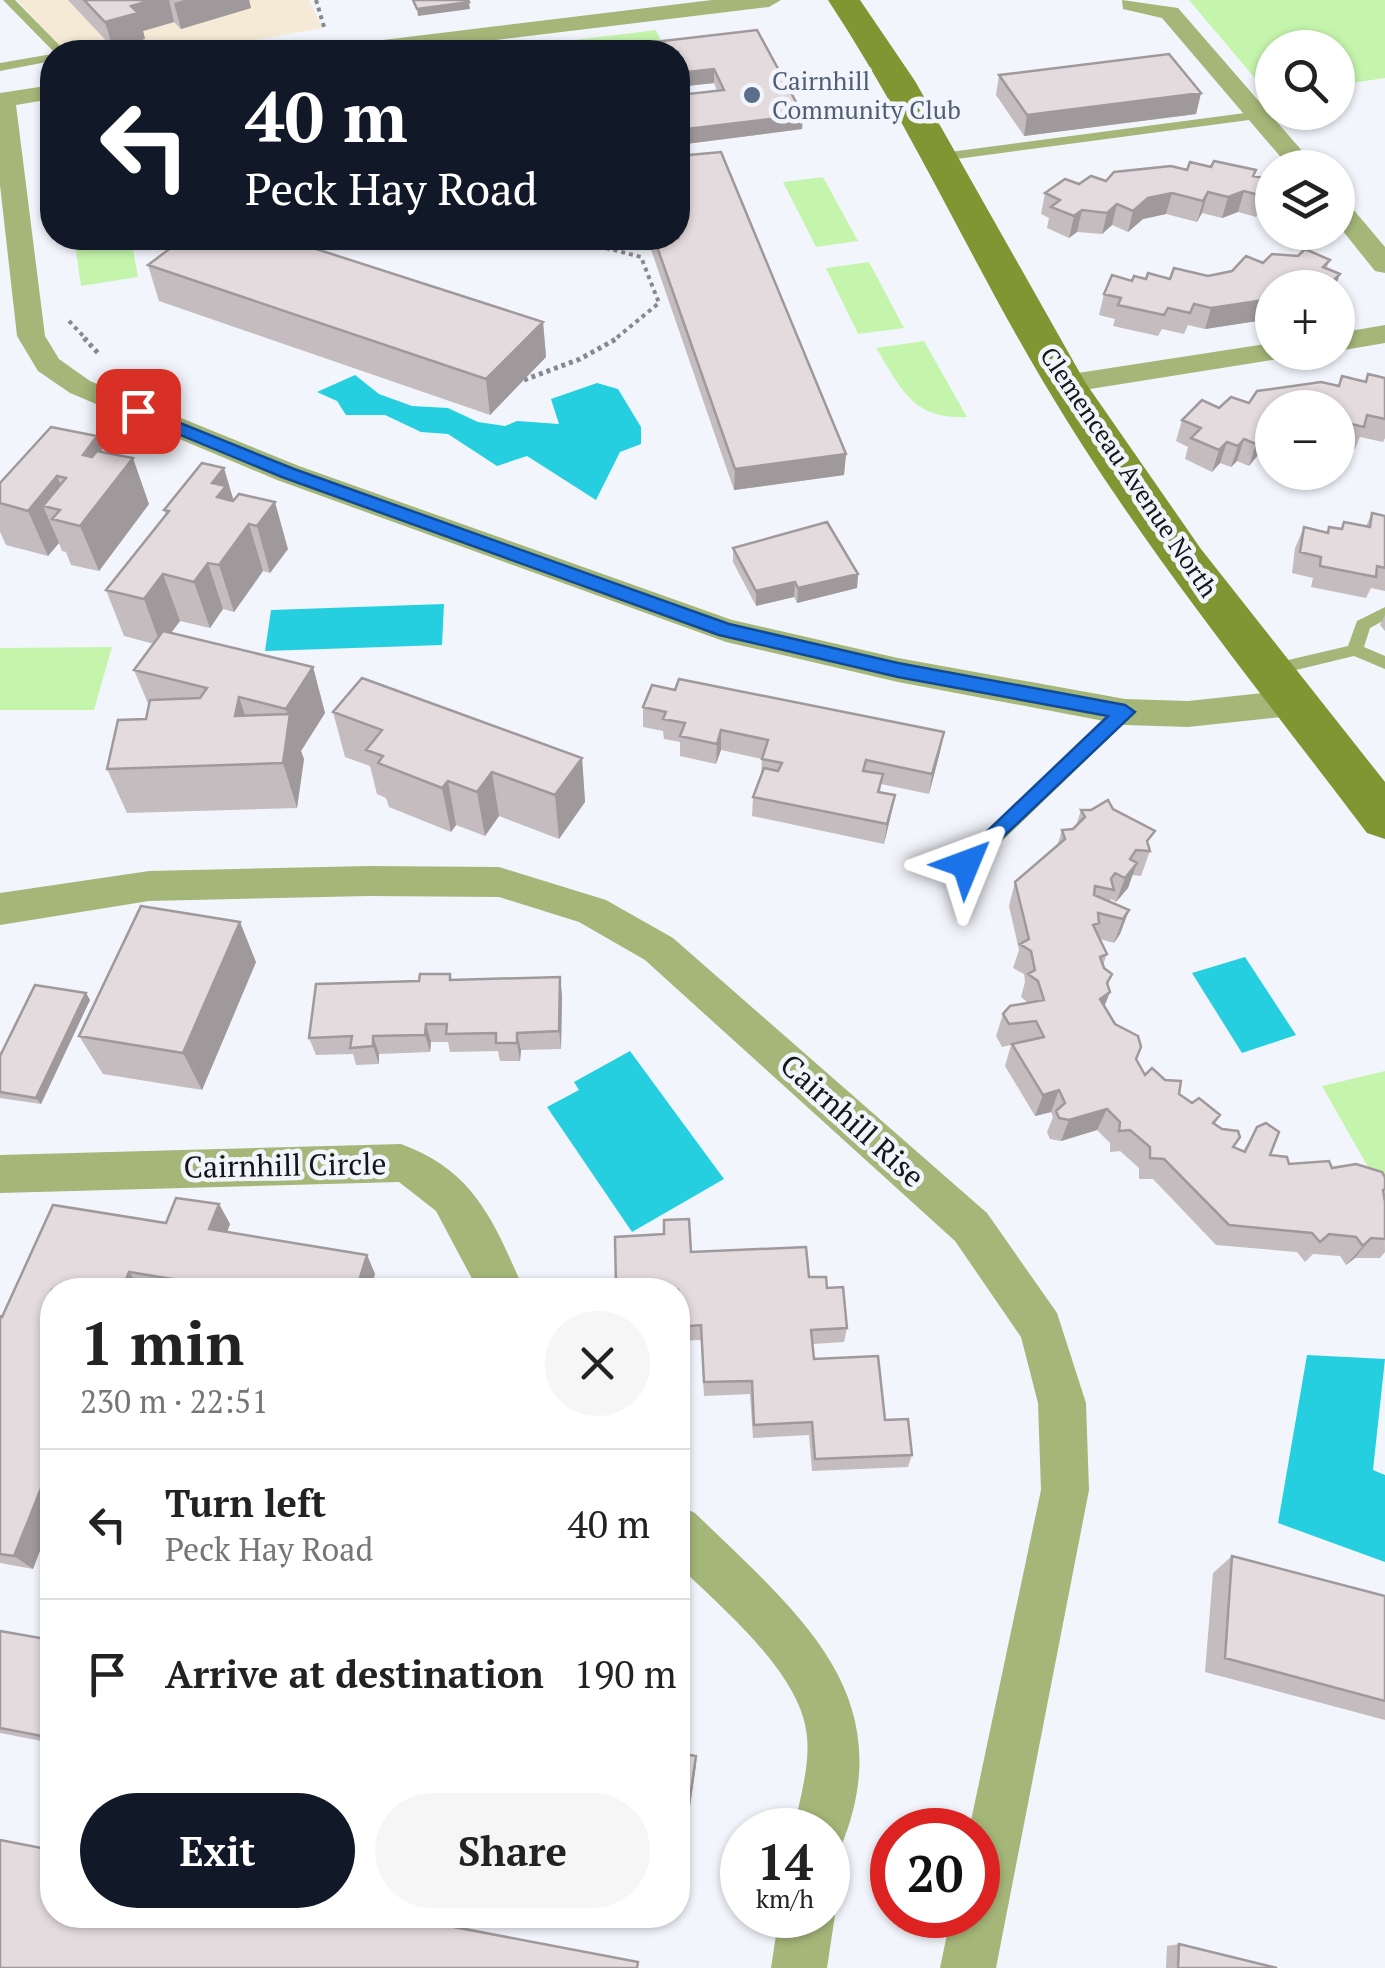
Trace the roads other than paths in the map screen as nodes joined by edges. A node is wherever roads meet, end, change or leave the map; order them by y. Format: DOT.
graph roads {
  1 [pos="9,0"];
  2 [pos="769,0"];
  3 [pos="844,0"];
  4 [pos="1131,4"];
  5 [pos="48,40"];
  6 [pos="400,40"];
  7 [pos="40,65"];
  8 [pos="1,89"];
  9 [pos="40,91"];
  10 [pos="1255,109"];
  11 [pos="1255,116"];
  12 [pos="1272,130"];
  13 [pos="1289,150"];
  14 [pos="942,157"];
  15 [pos="1355,229"];
  16 [pos="1385,265"];
  17 [pos="1385,334"];
  18 [pos="1355,339"];
  19 [pos="1255,355"];
  20 [pos="1065,384"];
  21 [pos="1385,613"];
  22 [pos="1355,650"];
  23 [pos="1385,663"];
  24 [pos="1279,687"];
  25 [pos="1125,712"];
  26 [pos="1385,819"];
  27 [pos="966,864"];
  28 [pos="0,909"];
  29 [pos="0,1174"];
  30 [pos="495,1278"];
  31 [pos="690,1543"];
  32 [pos="823,1808"];
  33 [pos="804,1938"];
  34 [pos="799,1968"];
  35 [pos="968,1968"];
  1 -- 5 [label="lane"];
  2 -- 6 [label="street"];
  3 -- 14 [label="main road, Clemenceau Avenue North"];
  4 -- 10 [label="street"];
  7 -- 8 [label="lane"];
  8 -- 9 [label="street"];
  8 -- 25 [label="street"];
  11 -- 14 [label="lane"];
  12 -- 13 [label="street"];
  14 -- 20 [label="main road, Clemenceau Avenue North"];
  15 -- 16 [label="street"];
  17 -- 18 [label="street"];
  19 -- 20 [label="street"];
  20 -- 24 [label="main road, Clemenceau Avenue North"];
  21 -- 22 [label="lane"];
  22 -- 23 [label="lane"];
  22 -- 24 [label="lane"];
  24 -- 25 [label="street"];
  24 -- 26 [label="main road, Clemenceau Avenue North"];
  25 -- 27 [label="lane"];
  28 -- 35 [label="street, Cairnhill Rise"];
  29 -- 30 [label="street, Cairnhill Circle"];
  31 -- 32 [label="street"];
  33 -- 34 [label="street"];
}
